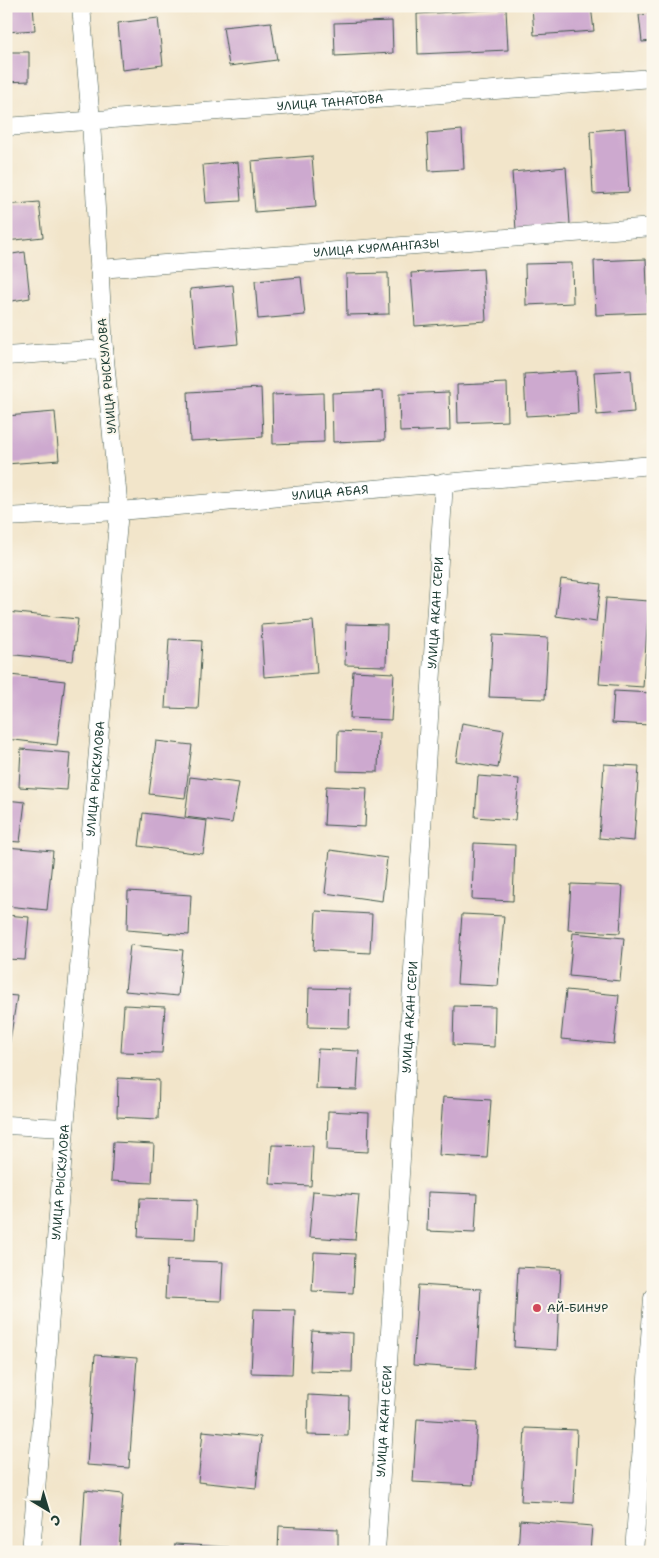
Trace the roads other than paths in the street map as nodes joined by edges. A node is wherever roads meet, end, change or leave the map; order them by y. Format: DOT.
graph roads {
  1 [pos="81,6"];
  2 [pos="653,78"];
  3 [pos="91,121"];
  4 [pos="6,127"];
  5 [pos="653,227"];
  6 [pos="99,269"];
  7 [pos="104,348"];
  8 [pos="6,356"];
  9 [pos="653,465"];
  10 [pos="444,482"];
  11 [pos="120,511"];
  12 [pos="6,518"];
  13 [pos="6,1124"];
  14 [pos="65,1128"];
  15 [pos="653,1298"];
  16 [pos="31,1552"];
  17 [pos="376,1552"];
  18 [pos="634,1552"];
  1 -- 3 [label="street, УЛИЦА РЫСКУЛОВА"];
  2 -- 3 [label="street, УЛИЦА ТАНАТОВА"];
  3 -- 4 [label="street, УЛИЦА ТАНАТОВА"];
  3 -- 6 [label="street, УЛИЦА РЫСКУЛОВА"];
  5 -- 6 [label="street, УЛИЦА КУРМАНГАЗЫ"];
  6 -- 7 [label="street, УЛИЦА РЫСКУЛОВА"];
  7 -- 8 [label="street"];
  7 -- 11 [label="street, УЛИЦА РЫСКУЛОВА"];
  9 -- 10 [label="street, УЛИЦА АБАЯ"];
  10 -- 11 [label="street, УЛИЦА АБАЯ"];
  10 -- 17 [label="street, УЛИЦА АКАН СЕРИ"];
  11 -- 12 [label="street, УЛИЦА АБАЯ"];
  11 -- 14 [label="street, УЛИЦА РЫСКУЛОВА"];
  13 -- 14 [label="street"];
  14 -- 16 [label="street, УЛИЦА РЫСКУЛОВА"];
  15 -- 18 [label="street"];
}
